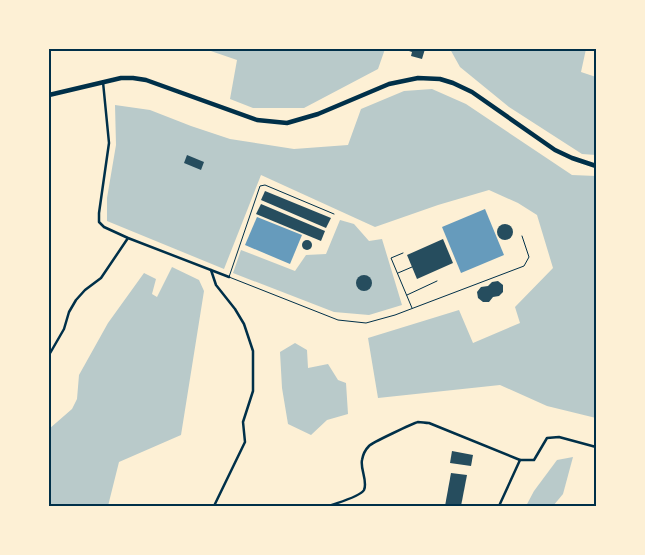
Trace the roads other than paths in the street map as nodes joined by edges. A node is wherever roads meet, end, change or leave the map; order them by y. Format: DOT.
graph roads {
  1 [pos="103,82"];
  2 [pos="49,95"];
  3 [pos="596,166"];
  4 [pos="334,214"];
  5 [pos="522,236"];
  6 [pos="128,238"];
  7 [pos="403,253"];
  8 [pos="412,267"];
  9 [pos="211,270"];
  10 [pos="398,274"];
  11 [pos="229,277"];
  12 [pos="437,281"];
  13 [pos="407,295"];
  14 [pos="412,308"];
  15 [pos="49,354"];
  16 [pos="596,447"];
  17 [pos="520,460"];
  18 [pos="214,506"];
  19 [pos="329,506"];
  20 [pos="498,506"];
  1 -- 2 [label="main road"];
  1 -- 3 [label="main road"];
  1 -- 6 [label="street"];
  4 -- 11 [label="lane"];
  5 -- 14 [label="lane"];
  6 -- 9 [label="street"];
  6 -- 15 [label="street"];
  7 -- 10 [label="lane"];
  8 -- 10 [label="lane"];
  9 -- 11 [label="street"];
  9 -- 18 [label="street"];
  10 -- 13 [label="lane"];
  11 -- 14 [label="lane"];
  12 -- 13 [label="lane"];
  13 -- 14 [label="lane"];
  16 -- 17 [label="street"];
  17 -- 19 [label="street"];
  17 -- 20 [label="street"];
}
